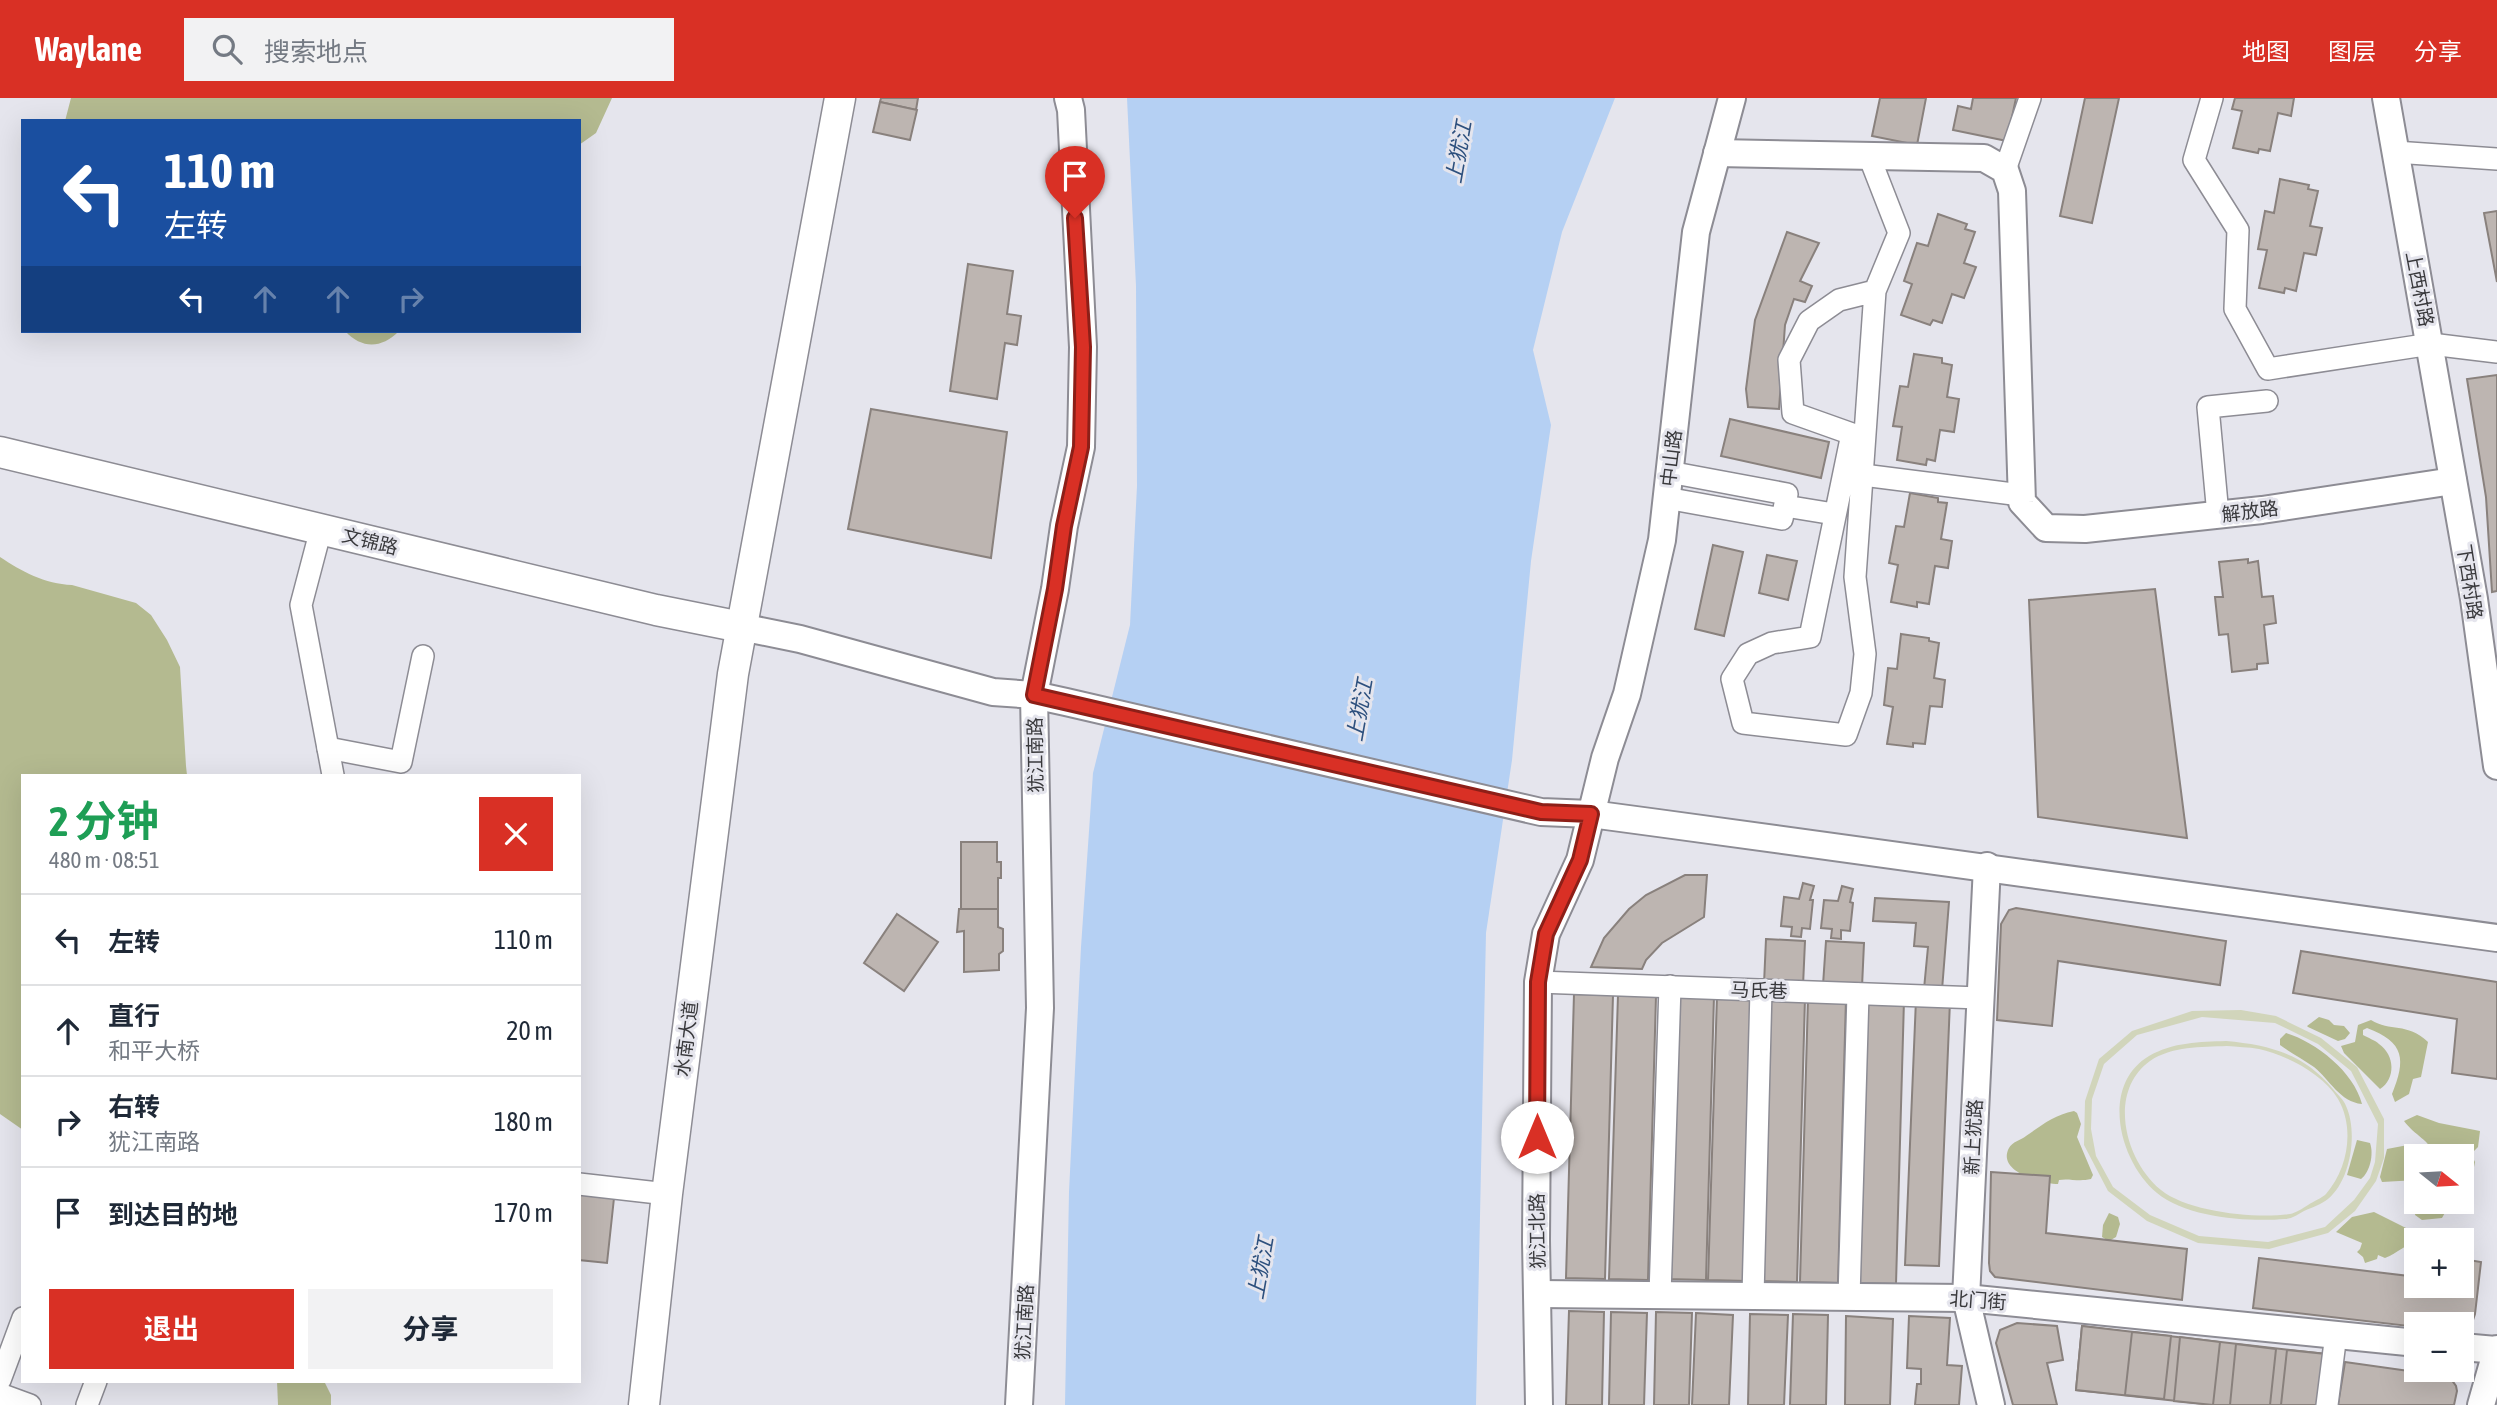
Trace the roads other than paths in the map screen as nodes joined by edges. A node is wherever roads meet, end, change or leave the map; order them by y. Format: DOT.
graph roads {
  1 [pos="840,98"];
  2 [pos="1732,98"];
  3 [pos="2030,98"];
  4 [pos="2212,98"];
  5 [pos="2386,98"];
  6 [pos="1070,104"];
  7 [pos="2395,152"];
  8 [pos="1717,153"];
  9 [pos="1869,156"];
  10 [pos="2497,159"];
  11 [pos="2005,170"];
  12 [pos="1875,291"];
  13 [pos="2431,344"];
  14 [pos="2497,352"];
  15 [pos="2267,401"];
  16 [pos="0,452"];
  17 [pos="1669,472"];
  18 [pos="1863,475"];
  19 [pos="2453,481"];
  20 [pos="2021,495"];
  21 [pos="1666,498"];
  22 [pos="1785,506"];
  23 [pos="1834,514"];
  24 [pos="2218,515"];
  25 [pos="321,529"];
  26 [pos="741,627"];
  27 [pos="423,656"];
  28 [pos="1034,695"];
  29 [pos="2493,709"];
  30 [pos="328,748"];
  31 [pos="2497,766"];
  32 [pos="390,768"];
  33 [pos="333,774"];
  34 [pos="1591,814"];
  35 [pos="1986,866"];
  36 [pos="2497,938"];
  37 [pos="1538,982"];
  38 [pos="1670,986"];
  39 [pos="1761,990"];
  40 [pos="1858,994"];
  41 [pos="1980,998"];
  42 [pos="581,1184"];
  43 [pos="667,1194"];
  44 [pos="1538,1294"];
  45 [pos="1660,1295"];
  46 [pos="1753,1296"];
  47 [pos="1849,1297"];
  48 [pos="1966,1298"];
  49 [pos="21,1323"];
  50 [pos="2336,1334"];
  51 [pos="2404,1342"];
  52 [pos="2474,1348"];
  53 [pos="2497,1350"];
  54 [pos="0,1380"];
  55 [pos="95,1383"];
  56 [pos="0,1394"];
  57 [pos="30,1405"];
  58 [pos="87,1405"];
  59 [pos="644,1405"];
  60 [pos="1019,1405"];
  61 [pos="1539,1405"];
  62 [pos="1991,1405"];
  63 [pos="2327,1405"];
  64 [pos="2481,1405"];
  1 -- 26 [label="main road, 水南大道"];
  2 -- 8 [label="street, 中山路"];
  3 -- 11 [label="street"];
  4 -- 13 [label="street"];
  5 -- 7 [label="street, 上西村路"];
  6 -- 28 [label="street, 犹江南路"];
  7 -- 10 [label="street"];
  7 -- 13 [label="street, 上西村路"];
  8 -- 9 [label="street"];
  8 -- 17 [label="street, 中山路"];
  9 -- 11 [label="street"];
  9 -- 12 [label="street"];
  11 -- 20 [label="street"];
  12 -- 18 [label="street"];
  12 -- 23 [label="street"];
  13 -- 14 [label="street"];
  13 -- 19 [label="street, 上西村路"];
  15 -- 24 [label="street"];
  16 -- 25 [label="main road, 文锦路"];
  17 -- 21 [label="street, 中山路"];
  17 -- 22 [label="street"];
  18 -- 20 [label="street"];
  18 -- 23 [label="street"];
  19 -- 24 [label="street, 解放路"];
  19 -- 29 [label="street, 下西村路"];
  20 -- 24 [label="street, 解放路"];
  21 -- 22 [label="street"];
  21 -- 34 [label="street, 中山路"];
  22 -- 23 [label="street"];
  25 -- 26 [label="main road, 文锦路"];
  25 -- 30 [label="street"];
  26 -- 28 [label="street"];
  26 -- 43 [label="main road, 水南大道"];
  27 -- 32 [label="street"];
  28 -- 34 [label="street"];
  28 -- 60 [label="street, 犹江南路"];
  29 -- 31 [label="street, 下西村路"];
  30 -- 32 [label="street"];
  30 -- 33 [label="street"];
  34 -- 35 [label="street"];
  34 -- 37 [label="street, 犹江北路"];
  35 -- 36 [label="street"];
  35 -- 41 [label="street, 新上犹路"];
  37 -- 38 [label="street, 马氏巷"];
  37 -- 44 [label="street, 犹江北路"];
  38 -- 39 [label="street, 马氏巷"];
  38 -- 45 [label="street"];
  39 -- 40 [label="street, 马氏巷"];
  39 -- 46 [label="street"];
  40 -- 41 [label="street, 马氏巷"];
  40 -- 47 [label="street"];
  41 -- 48 [label="street, 新上犹路"];
  42 -- 43 [label="street"];
  43 -- 59 [label="main road, 水南大道"];
  44 -- 45 [label="street, 北门街"];
  44 -- 61 [label="street, 犹江北路"];
  45 -- 46 [label="street, 北门街"];
  46 -- 47 [label="street, 北门街"];
  47 -- 48 [label="street, 北门街"];
  48 -- 50 [label="street, 北门街"];
  48 -- 62 [label="street, 新上犹路"];
  49 -- 54 [label="street"];
  50 -- 51 [label="street, 北门街"];
  50 -- 63 [label="street"];
  52 -- 53 [label="street"];
  53 -- 64 [label="street"];
  55 -- 58 [label="street"];
  56 -- 57 [label="street"];
}
